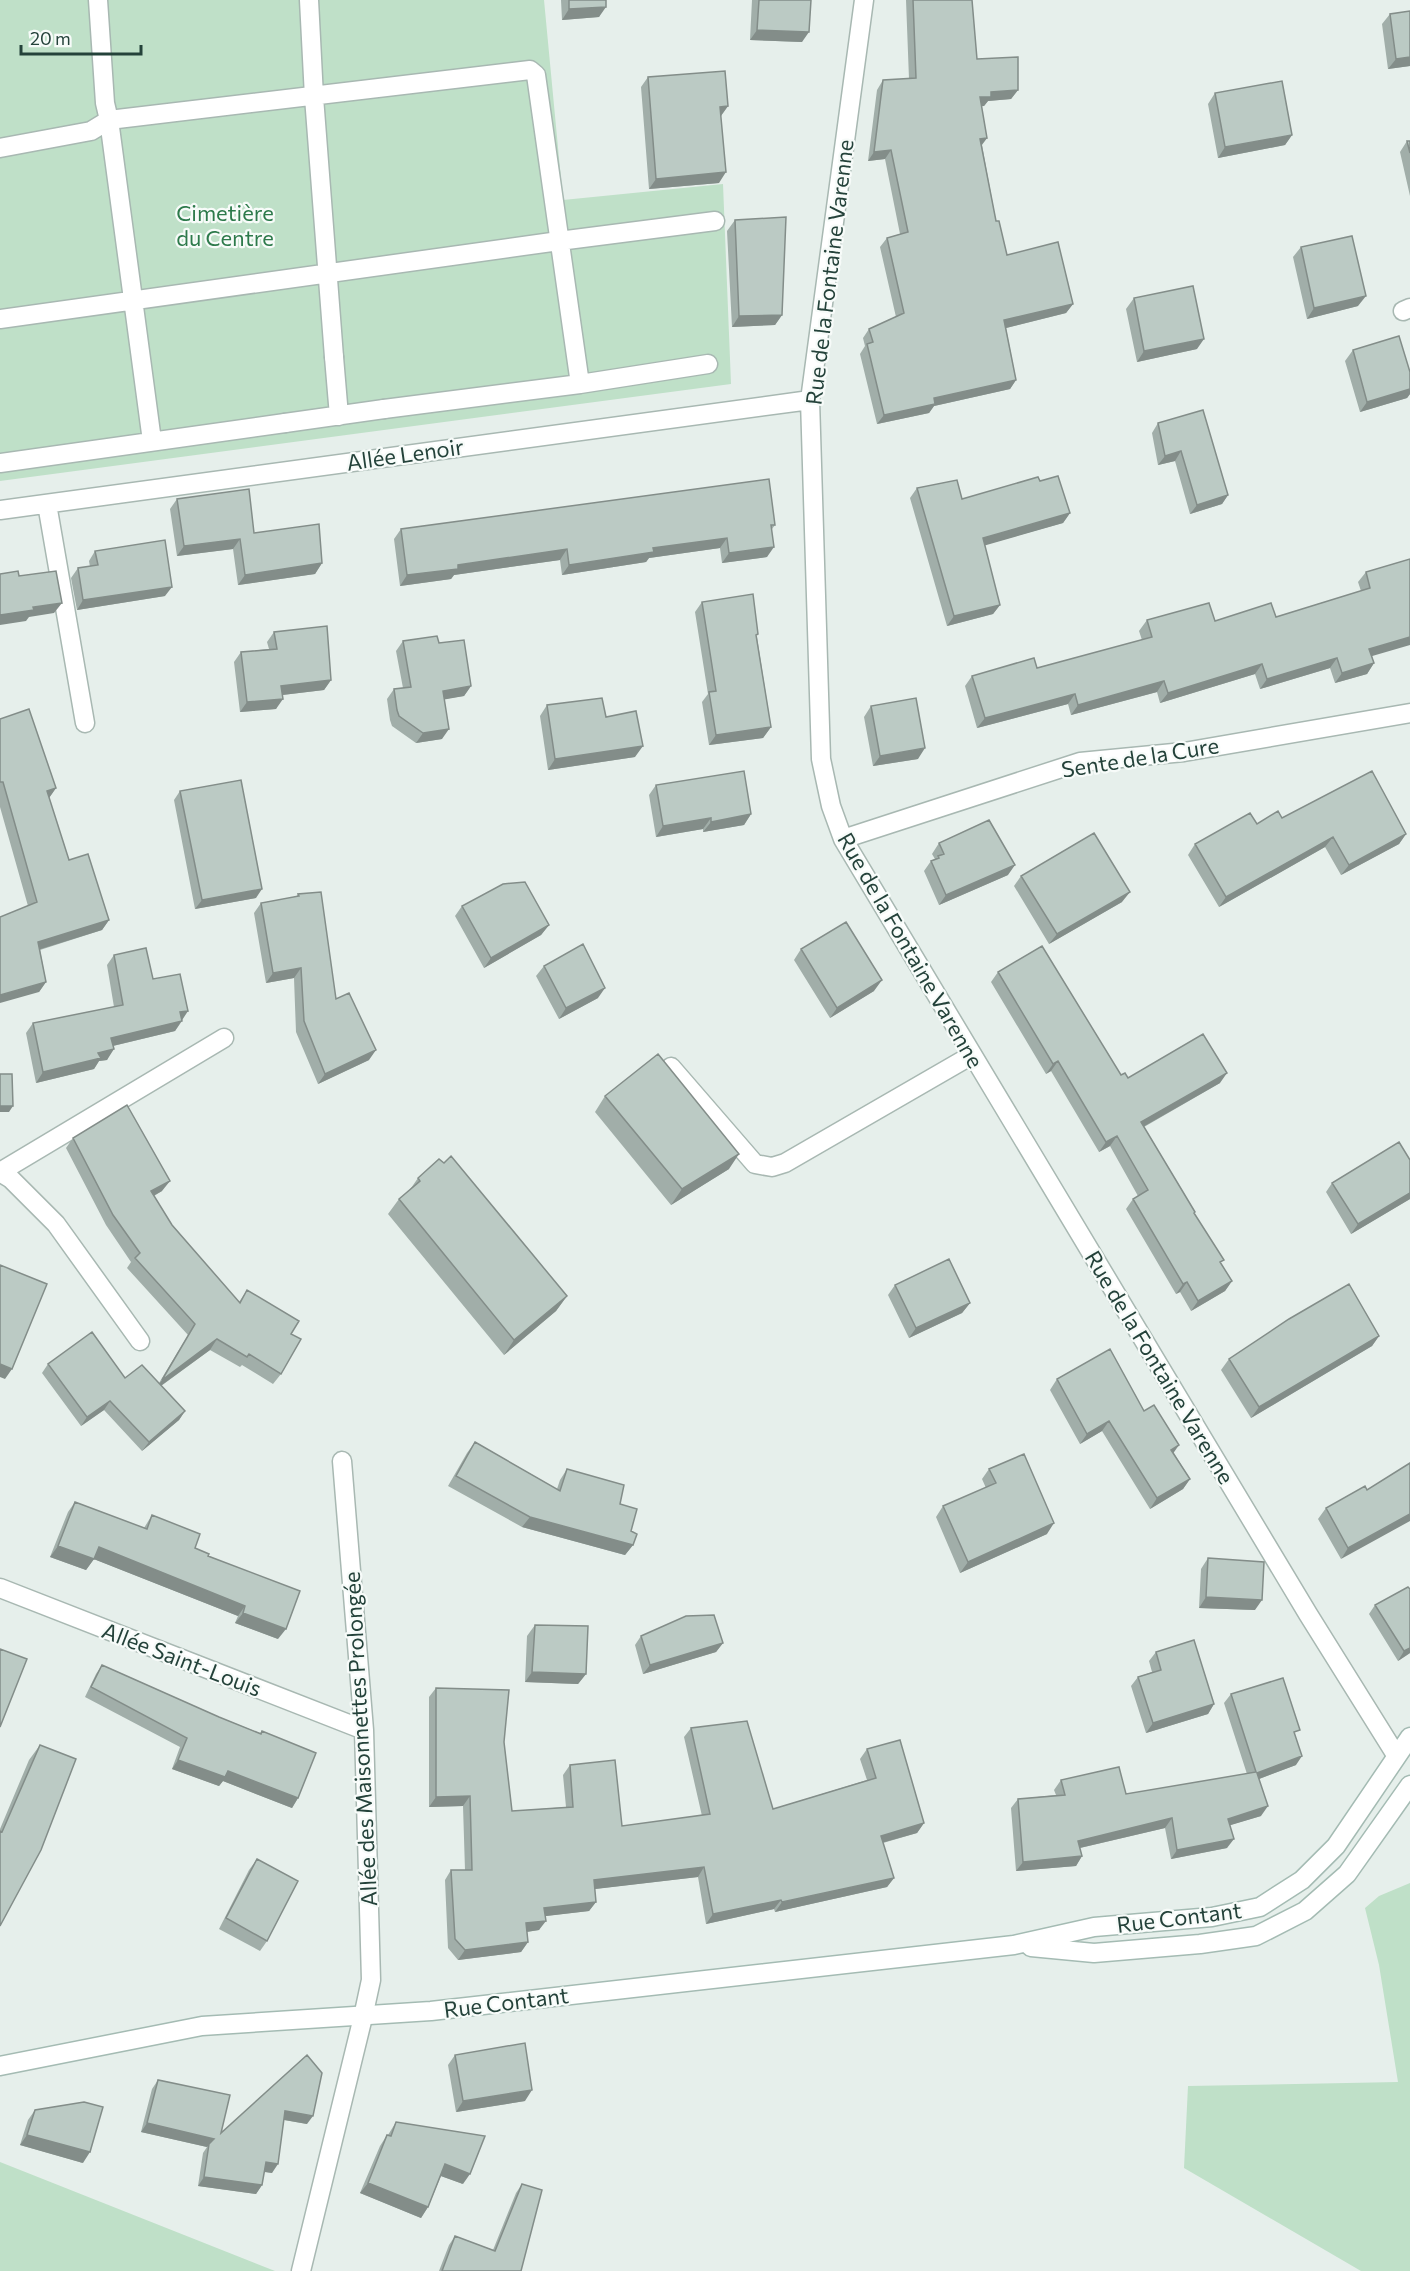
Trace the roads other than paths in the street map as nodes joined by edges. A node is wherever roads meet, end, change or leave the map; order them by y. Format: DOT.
graph roads {
  1 [pos="98,0"];
  2 [pos="309,0"];
  3 [pos="864,0"];
  4 [pos="314,97"];
  5 [pos="109,120"];
  6 [pos="0,148"];
  7 [pos="715,221"];
  8 [pos="559,241"];
  9 [pos="327,274"];
  10 [pos="132,302"];
  11 [pos="0,319"];
  12 [pos="708,364"];
  13 [pos="580,384"];
  14 [pos="810,400"];
  15 [pos="339,416"];
  16 [pos="152,441"];
  17 [pos="0,463"];
  18 [pos="47,504"];
  19 [pos="0,510"];
  20 [pos="1410,713"];
  21 [pos="85,723"];
  22 [pos="843,839"];
  23 [pos="224,1038"];
  24 [pos="972,1055"];
  25 [pos="671,1067"];
  26 [pos="0,1172"];
  27 [pos="140,1341"];
  28 [pos="342,1461"];
  29 [pos="0,1588"];
  30 [pos="364,1730"];
  31 [pos="1410,1737"];
  32 [pos="1396,1755"];
  33 [pos="1410,1785"];
  34 [pos="1014,1945"];
  35 [pos="363,2017"];
  36 [pos="0,2066"];
  37 [pos="301,2271"];
  1 -- 5 [label="street"];
  2 -- 4 [label="street"];
  3 -- 14 [label="street, Rue de la Fontaine Varenne"];
  4 -- 5 [label="street"];
  4 -- 8 [label="street"];
  4 -- 9 [label="street"];
  5 -- 6 [label="street"];
  5 -- 10 [label="street"];
  7 -- 8 [label="street"];
  8 -- 9 [label="street"];
  8 -- 13 [label="street"];
  9 -- 10 [label="street"];
  9 -- 15 [label="street"];
  10 -- 11 [label="street"];
  10 -- 16 [label="street"];
  12 -- 13 [label="street"];
  13 -- 15 [label="street"];
  14 -- 18 [label="street, Allée Lenoir"];
  14 -- 22 [label="street, Rue de la Fontaine Varenne"];
  15 -- 16 [label="street"];
  16 -- 17 [label="street"];
  18 -- 19 [label="street, Allée Lenoir"];
  18 -- 21 [label="street"];
  20 -- 22 [label="street, Sente de la Cure"];
  22 -- 24 [label="street, Rue de la Fontaine Varenne"];
  23 -- 26 [label="street"];
  24 -- 25 [label="street"];
  24 -- 32 [label="street, Rue de la Fontaine Varenne"];
  26 -- 27 [label="street"];
  28 -- 30 [label="street, Allée des Maisonnettes Prolongée"];
  29 -- 30 [label="street, Allée Saint-Louis"];
  30 -- 35 [label="street, Allée des Maisonnettes Prolongée"];
  31 -- 32 [label="street, Rue Contant"];
  32 -- 34 [label="street, Rue Contant"];
  33 -- 34 [label="street, Rue Contant"];
  34 -- 35 [label="street, Rue Contant"];
  35 -- 36 [label="street, Rue Contant"];
  35 -- 37 [label="street, Allée des Maisonnettes Prolongée"];
}
